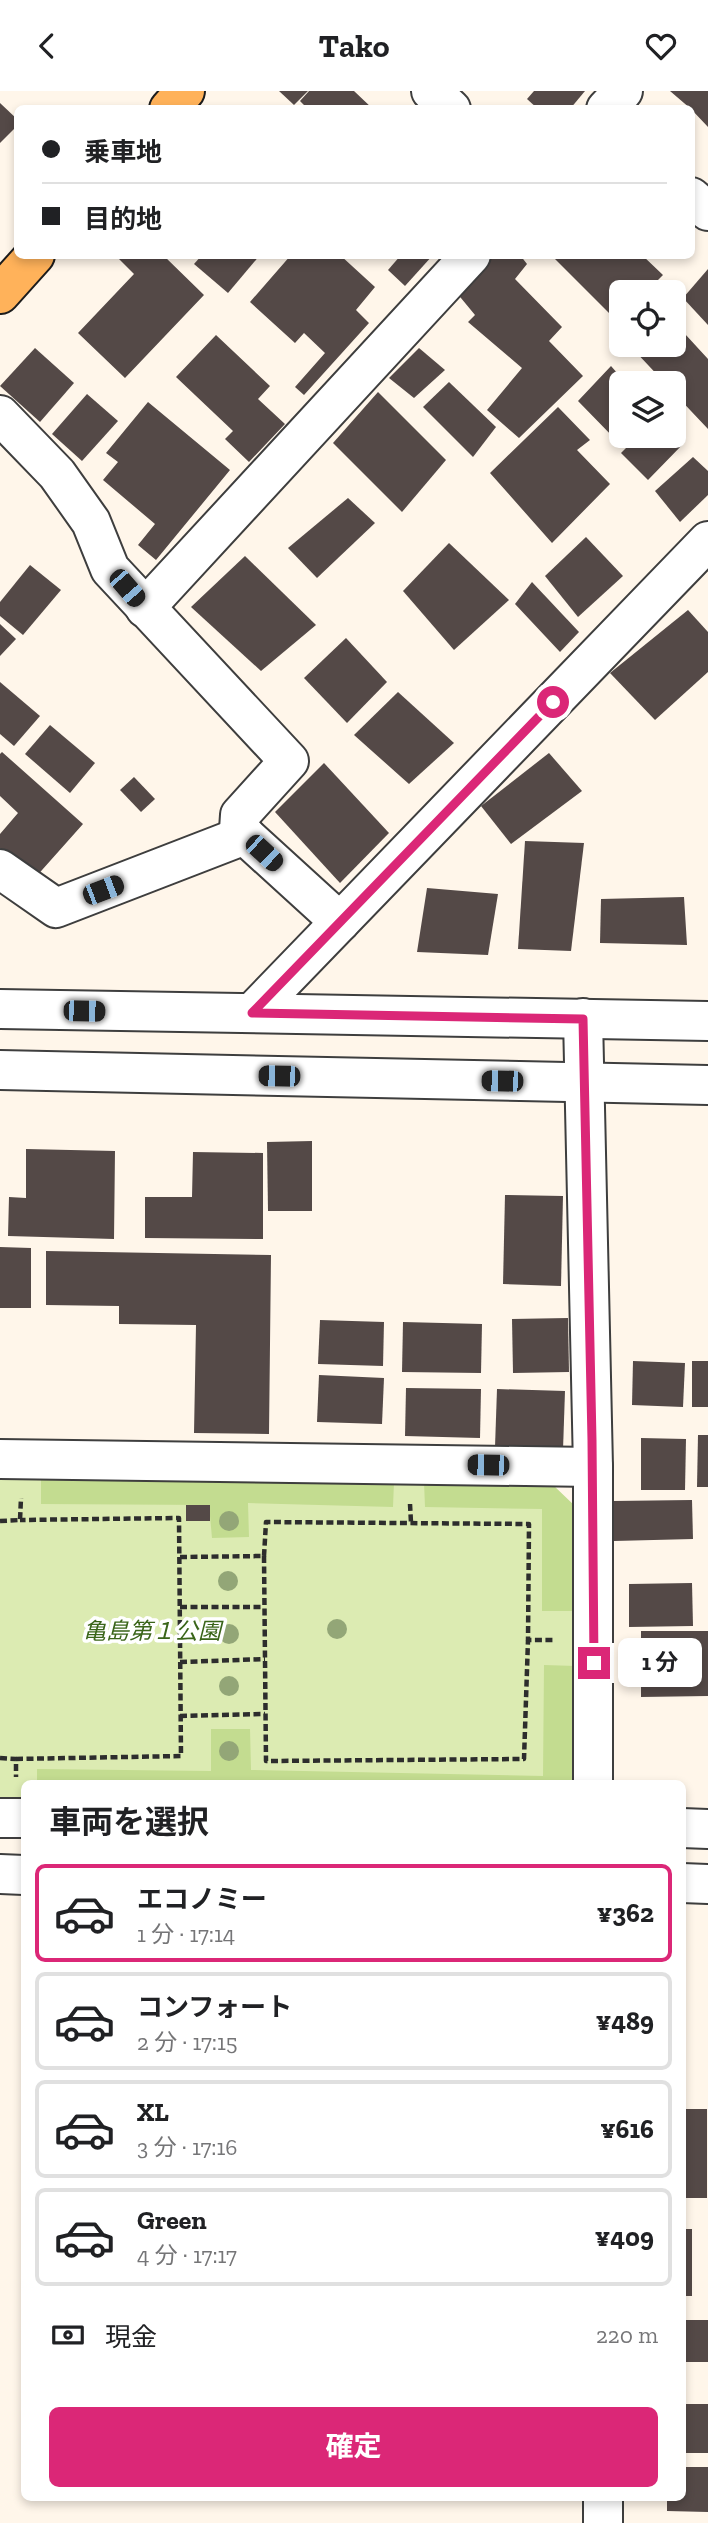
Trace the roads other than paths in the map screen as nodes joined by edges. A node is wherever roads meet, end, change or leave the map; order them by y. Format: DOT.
graph roads {
  1 [pos="185,91"];
  2 [pos="431,91"];
  3 [pos="623,91"];
  4 [pos="173,105"];
  5 [pos="447,105"];
  6 [pos="610,105"];
  7 [pos="32,259"];
  8 [pos="467,259"];
  9 [pos="0,295"];
  10 [pos="0,415"];
  11 [pos="708,541"];
  12 [pos="145,608"];
  13 [pos="245,835"];
  14 [pos="0,869"];
  15 [pos="340,922"];
  16 [pos="0,1009"];
  17 [pos="252,1013"];
  18 [pos="583,1019"];
  19 [pos="708,1021"];
  20 [pos="0,1070"];
  21 [pos="586,1083"];
  22 [pos="708,1085"];
  23 [pos="0,1459"];
  24 [pos="593,1467"];
  25 [pos="593,1780"];
  26 [pos="0,1818"];
  27 [pos="21,1818"];
  28 [pos="686,1828"];
  29 [pos="708,1829"];
  30 [pos="0,1874"];
  31 [pos="21,1875"];
  32 [pos="686,1883"];
  33 [pos="708,1884"];
  34 [pos="603,2501"];
  35 [pos="603,2523"];
  1 -- 4 [label="main road"];
  2 -- 5 [label="street"];
  3 -- 6 [label="street"];
  7 -- 9 [label="main road"];
  8 -- 12 [label="street"];
  10 -- 12 [label="street"];
  11 -- 15 [label="street"];
  12 -- 13 [label="street"];
  13 -- 14 [label="street"];
  13 -- 15 [label="street"];
  15 -- 17 [label="street"];
  16 -- 17 [label="street"];
  17 -- 18 [label="street"];
  18 -- 19 [label="street"];
  18 -- 21 [label="street"];
  20 -- 21 [label="street"];
  21 -- 22 [label="street"];
  21 -- 24 [label="street"];
  23 -- 24 [label="street"];
  24 -- 25 [label="street"];
  26 -- 27 [label="street"];
  28 -- 29 [label="street"];
  30 -- 31 [label="street"];
  32 -- 33 [label="street"];
  34 -- 35 [label="street"];
}
